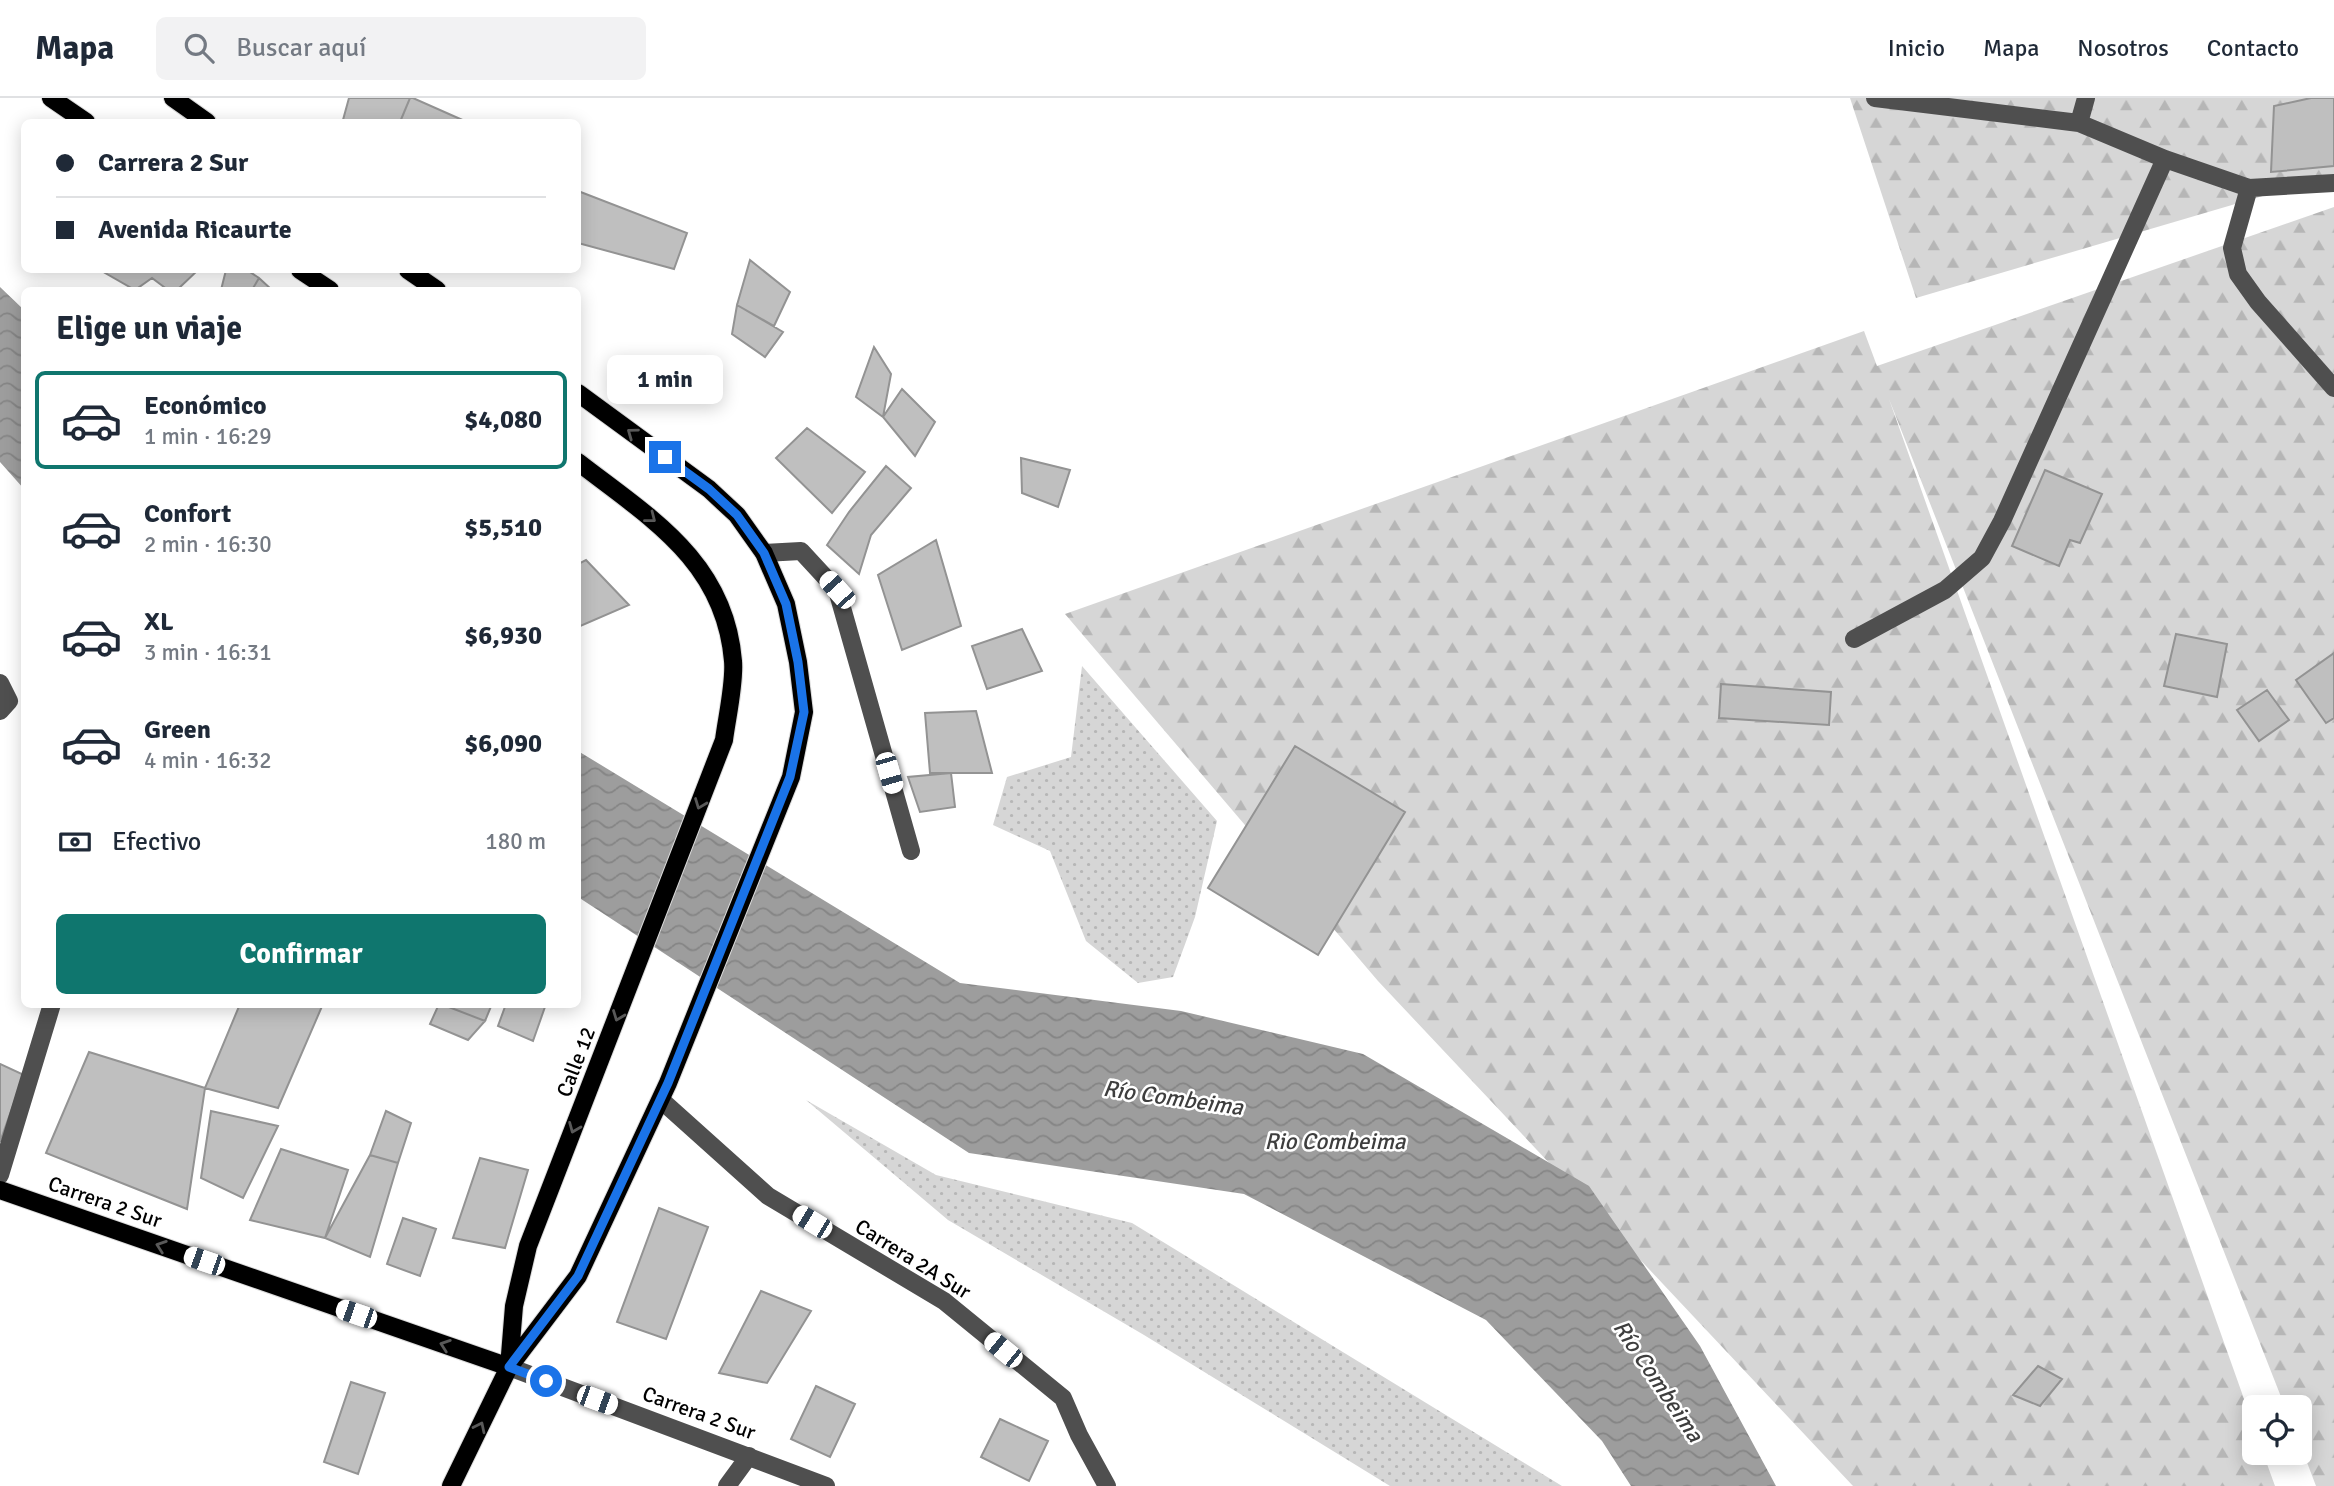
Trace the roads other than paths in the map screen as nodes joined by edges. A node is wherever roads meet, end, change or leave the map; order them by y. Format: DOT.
graph roads {
  1 [pos="51,98"];
  2 [pos="173,98"];
  3 [pos="1875,98"];
  4 [pos="2086,98"];
  5 [pos="82,119"];
  6 [pos="203,119"];
  7 [pos="2079,123"];
  8 [pos="2165,159"];
  9 [pos="2334,183"];
  10 [pos="2249,188"];
  11 [pos="304,273"];
  12 [pos="412,273"];
  13 [pos="326,287"];
  14 [pos="433,287"];
  15 [pos="2334,388"];
  16 [pos="581,395"];
  17 [pos="581,464"];
  18 [pos="764,553"];
  19 [pos="1854,639"];
  20 [pos="0,683"];
  21 [pos="5,706"];
  22 [pos="911,851"];
  23 [pos="51,1008"];
  24 [pos="661,1100"];
  25 [pos="0,1175"];
  26 [pos="0,1189"];
  27 [pos="509,1367"];
  28 [pos="749,1456"];
  29 [pos="451,1486"];
  30 [pos="727,1486"];
  31 [pos="826,1486"];
  32 [pos="1107,1486"];
  1 -- 5 [label="main road"];
  2 -- 6 [label="main road"];
  3 -- 7 [label="street"];
  4 -- 7 [label="street"];
  7 -- 8 [label="street"];
  8 -- 10 [label="street"];
  8 -- 19 [label="street"];
  9 -- 10 [label="street"];
  10 -- 15 [label="street"];
  11 -- 13 [label="main road"];
  12 -- 14 [label="main road"];
  18 -- 16 [label="main road, Calle 12, one-way"];
  17 -- 27 [label="main road, Calle 12, one-way"];
  18 -- 22 [label="street"];
  18 -- 24 [label="main road, Calle 12"];
  20 -- 21 [label="street"];
  23 -- 25 [label="street"];
  24 -- 27 [label="main road, Calle 12"];
  24 -- 32 [label="street, Carrera 2A Sur"];
  27 -- 26 [label="main road, Carrera 2 Sur, one-way"];
  27 -- 28 [label="street, Carrera 2 Sur"];
  29 -- 27 [label="main road, Calle 12, one-way"];
  28 -- 30 [label="street"];
  28 -- 31 [label="street, Carrera 2 Sur"];
}
